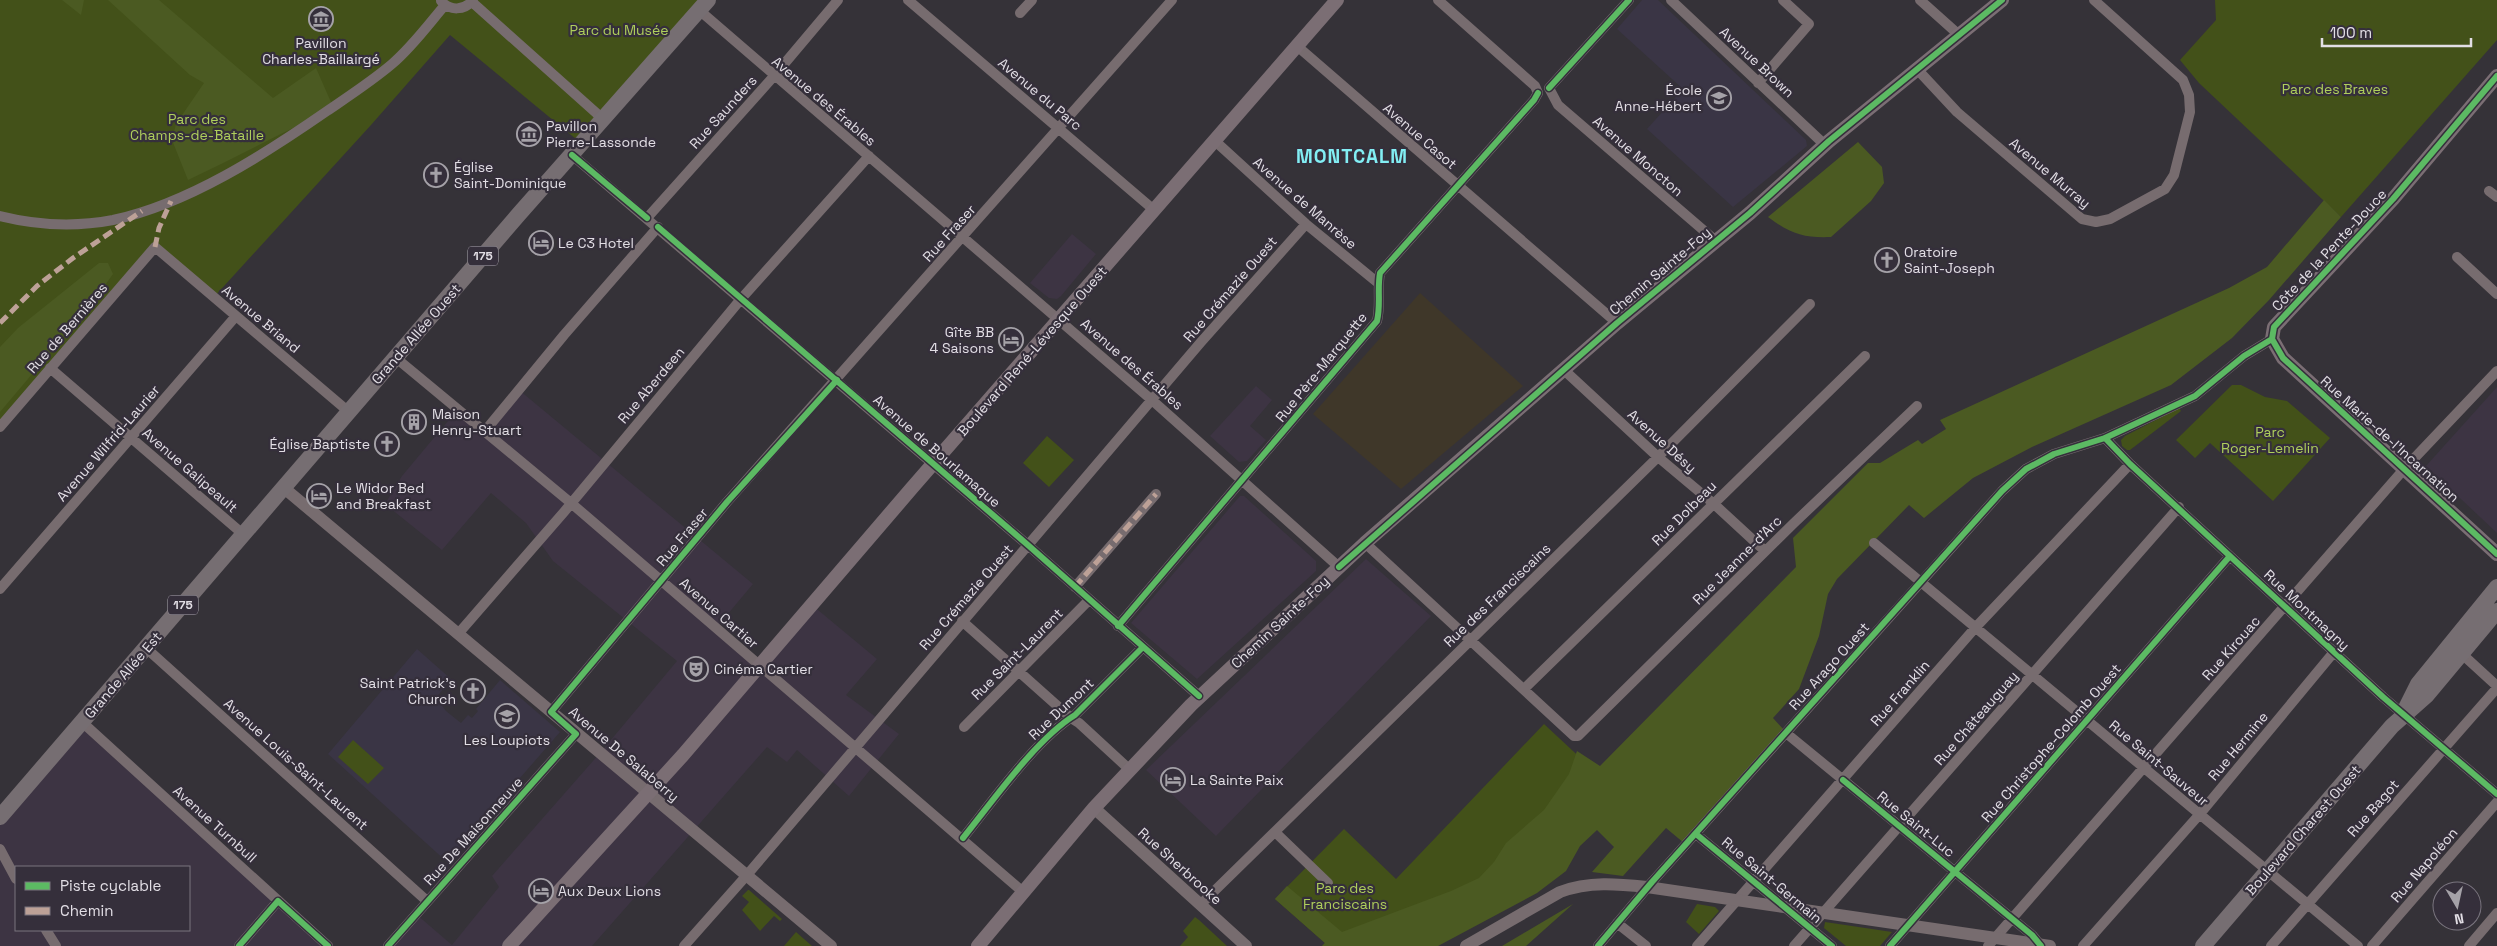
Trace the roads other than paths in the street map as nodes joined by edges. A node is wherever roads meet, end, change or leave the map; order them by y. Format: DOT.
graph roads {
  1 [pos="838,0"];
  2 [pos="908,0"];
  3 [pos="1032,0"];
  4 [pos="1172,0"];
  5 [pos="1338,0"];
  6 [pos="1438,0"];
  7 [pos="1629,0"];
  8 [pos="1670,0"];
  9 [pos="1782,0"];
  10 [pos="1920,0"];
  11 [pos="2002,0"];
  12 [pos="2094,0"];
  13 [pos="472,1"];
  14 [pos="443,2"];
  15 [pos="703,5"];
  16 [pos="1020,13"];
  17 [pos="1958,34"];
  18 [pos="1296,46"];
  19 [pos="1916,68"];
  20 [pos="774,76"];
  21 [pos="2497,76"];
  22 [pos="1758,82"];
  23 [pos="603,118"];
  24 [pos="1059,128"];
  25 [pos="1215,141"];
  26 [pos="1825,145"];
  27 [pos="572,155"];
  28 [pos="869,156"];
  29 [pos="1456,186"];
  30 [pos="1154,210"];
  31 [pos="0,216"];
  32 [pos="647,218"];
  33 [pos="1306,224"];
  34 [pos="658,227"];
  35 [pos="962,239"];
  36 [pos="1716,241"];
  37 [pos="155,247"];
  38 [pos="2457,258"];
  39 [pos="1378,283"];
  40 [pos="2497,294"];
  41 [pos="741,299"];
  42 [pos="1810,304"];
  43 [pos="236,316"];
  44 [pos="1060,320"];
  45 [pos="1617,323"];
  46 [pos="2272,339"];
  47 [pos="1865,356"];
  48 [pos="396,358"];
  49 [pos="50,368"];
  50 [pos="1564,370"];
  51 [pos="2497,371"];
  52 [pos="837,380"];
  53 [pos="1153,401"];
  54 [pos="1917,406"];
  55 [pos="349,412"];
  56 [pos="0,427"];
  57 [pos="484,431"];
  58 [pos="131,437"];
  59 [pos="2105,438"];
  60 [pos="1658,457"];
  61 [pos="934,464"];
  62 [pos="2130,464"];
  63 [pos="2405,468"];
  64 [pos="1243,480"];
  65 [pos="284,488"];
  66 [pos="1156,494"];
  67 [pos="571,503"];
  68 [pos="1714,504"];
  69 [pos="2179,507"];
  70 [pos="244,535"];
  71 [pos="1365,543"];
  72 [pos="1874,543"];
  73 [pos="1029,546"];
  74 [pos="1766,551"];
  75 [pos="2497,554"];
  76 [pos="2230,556"];
  77 [pos="1340,566"];
  78 [pos="662,581"];
  79 [pos="1921,582"];
  80 [pos="1075,587"];
  81 [pos="2497,587"];
  82 [pos="0,589"];
  83 [pos="1089,600"];
  84 [pos="2286,606"];
  85 [pos="2497,612"];
  86 [pos="962,621"];
  87 [pos="1118,626"];
  88 [pos="1975,628"];
  89 [pos="458,634"];
  90 [pos="1471,640"];
  91 [pos="146,648"];
  92 [pos="1142,648"];
  93 [pos="2334,652"];
  94 [pos="2462,654"];
  95 [pos="759,666"];
  96 [pos="1019,672"];
  97 [pos="2032,674"];
  98 [pos="2497,687"];
  99 [pos="1524,689"];
  100 [pos="1199,696"];
  101 [pos="551,712"];
  102 [pos="2403,714"];
  103 [pos="1071,718"];
  104 [pos="2088,721"];
  105 [pos="82,722"];
  106 [pos="964,727"];
  107 [pos="1786,733"];
  108 [pos="576,734"];
  109 [pos="856,747"];
  110 [pos="2444,748"];
  111 [pos="2144,768"];
  112 [pos="1129,769"];
  113 [pos="1843,780"];
  114 [pos="649,793"];
  115 [pos="2497,794"];
  116 [pos="2497,802"];
  117 [pos="3,807"];
  118 [pos="1094,808"];
  119 [pos="2199,814"];
  120 [pos="1898,827"];
  121 [pos="1275,832"];
  122 [pos="1696,834"];
  123 [pos="963,838"];
  124 [pos="0,849"];
  125 [pos="2268,871"];
  126 [pos="1955,872"];
  127 [pos="747,875"];
  128 [pos="15,877"];
  129 [pos="1756,881"];
  130 [pos="1328,883"];
  131 [pos="1647,887"];
  132 [pos="1022,891"];
  133 [pos="428,901"];
  134 [pos="1738,901"];
  135 [pos="278,902"];
  136 [pos="1200,905"];
  137 [pos="2307,905"];
  138 [pos="1782,907"];
  139 [pos="1822,913"];
  140 [pos="2497,913"];
  141 [pos="2012,918"];
  142 [pos="1617,923"];
  143 [pos="1908,926"];
  144 [pos="1810,927"];
  145 [pos="47,931"];
  146 [pos="1992,942"];
  147 [pos="2043,945"];
  148 [pos="56,946"];
  149 [pos="239,946"];
  150 [pos="328,946"];
  151 [pos="388,946"];
  152 [pos="509,946"];
  153 [pos="684,946"];
  154 [pos="831,946"];
  155 [pos="978,946"];
  156 [pos="1246,946"];
  157 [pos="1466,946"];
  158 [pos="1598,946"];
  159 [pos="1646,946"];
  160 [pos="1697,946"];
  161 [pos="1794,946"];
  162 [pos="1832,946"];
  163 [pos="1890,946"];
  164 [pos="2083,946"];
  165 [pos="2203,946"];
  166 [pos="2271,946"];
  167 [pos="2358,946"];
  168 [pos="2372,946"];
  169 [pos="2469,946"];
  1 -- 20 [label="street, Rue Saunders"];
  2 -- 24 [label="street, Avenue du Parc"];
  3 -- 16 [label="street"];
  4 -- 24 [label="street, Rue Fraser"];
  5 -- 18 [label="main road, Boulevard René-Lévesque Ouest"];
  6 -- 29 [label="street"];
  7 -- 36 [label="street, Avenue Moncton"];
  8 -- 22 [label="street, Avenue Brown"];
  9 -- 22 [label="street"];
  10 -- 17 [label="street"];
  11 -- 17 [label="main road, Chemin Sainte-Foy"];
  12 -- 19 [label="street, Avenue Murray"];
  13 -- 14 [label="street"];
  13 -- 23 [label="street"];
  14 -- 31 [label="street"];
  15 -- 20 [label="street, Avenue des Érables"];
  15 -- 23 [label="main road, Grande Allée Ouest / 175"];
  17 -- 19 [label="main road, Chemin Sainte-Foy"];
  18 -- 25 [label="main road, Boulevard René-Lévesque Ouest"];
  18 -- 29 [label="street, Avenue Casot"];
  19 -- 26 [label="main road, Chemin Sainte-Foy"];
  20 -- 28 [label="street, Avenue des Érables"];
  20 -- 32 [label="street, Rue Saunders"];
  21 -- 46 [label="main road, Côte de la Pente-Douce"];
  22 -- 26 [label="street, Avenue Brown"];
  23 -- 27 [label="main road, Grande Allée Ouest / 175"];
  24 -- 30 [label="street, Avenue du Parc"];
  24 -- 35 [label="street, Rue Fraser"];
  25 -- 30 [label="main road, Boulevard René-Lévesque Ouest"];
  25 -- 33 [label="street, Avenue de Manrèse"];
  26 -- 36 [label="main road, Chemin Sainte-Foy"];
  27 -- 32 [label="street, Avenue de Bourlamaque"];
  27 -- 48 [label="main road, Grande Allée Ouest / 175"];
  28 -- 35 [label="street, Avenue des Érables"];
  28 -- 41 [label="street, Rue Aberdeen"];
  29 -- 39 [label="street"];
  29 -- 45 [label="street, Avenue Casot"];
  30 -- 44 [label="main road, Boulevard René-Lévesque Ouest"];
  32 -- 34 [label="street, Avenue de Bourlamaque"];
  33 -- 39 [label="street, Avenue de Manrèse"];
  33 -- 53 [label="street, Rue Crémazie Ouest"];
  34 -- 41 [label="street, Avenue de Bourlamaque"];
  34 -- 57 [label="street"];
  35 -- 44 [label="street, Avenue des Érables"];
  35 -- 52 [label="street, Rue Fraser"];
  36 -- 45 [label="main road, Chemin Sainte-Foy"];
  37 -- 43 [label="street, Avenue Briand"];
  37 -- 49 [label="street, Rue de Bernières"];
  38 -- 40 [label="street"];
  39 -- 64 [label="street, Rue Père-Marquette"];
  41 -- 52 [label="street, Avenue de Bourlamaque"];
  41 -- 67 [label="street, Rue Aberdeen"];
  42 -- 60 [label="street, Rue des Franciscains"];
  43 -- 55 [label="street, Avenue Briand"];
  43 -- 58 [label="street, Avenue Wilfrid-Laurier"];
  44 -- 53 [label="street, Avenue des Érables"];
  44 -- 61 [label="main road, Boulevard René-Lévesque Ouest"];
  45 -- 50 [label="main road, Chemin Sainte-Foy"];
  46 -- 59 [label="street"];
  46 -- 63 [label="main road, Rue Marie-de-l'Incarnation"];
  47 -- 68 [label="street, Rue Dolbeau"];
  48 -- 55 [label="main road, Grande Allée Ouest / 175"];
  48 -- 57 [label="street, Avenue Cartier"];
  49 -- 56 [label="street, Rue de Bernières"];
  49 -- 58 [label="street, Avenue Galipeault"];
  50 -- 60 [label="street, Avenue Désy"];
  50 -- 71 [label="main road, Chemin Sainte-Foy"];
  51 -- 63 [label="street, Rue Kirouac"];
  52 -- 61 [label="street, Avenue de Bourlamaque"];
  52 -- 78 [label="street, Rue Fraser"];
  53 -- 64 [label="street, Avenue des Érables"];
  53 -- 73 [label="street, Rue Crémazie Ouest"];
  54 -- 74 [label="street, Rue Jeanne-d'Arc"];
  55 -- 65 [label="main road, Grande Allée Ouest / 175"];
  57 -- 67 [label="street, Avenue Cartier"];
  58 -- 70 [label="street, Avenue Galipeault"];
  58 -- 82 [label="street, Avenue Wilfrid-Laurier"];
  59 -- 62 [label="street, Rue Montmagny"];
  59 -- 79 [label="street, Rue Arago Ouest"];
  60 -- 68 [label="street, Avenue Désy"];
  60 -- 90 [label="street, Rue des Franciscains"];
  61 -- 73 [label="street, Avenue de Bourlamaque"];
  61 -- 95 [label="main road, Boulevard René-Lévesque Ouest"];
  62 -- 69 [label="street, Rue Montmagny"];
  62 -- 88 [label="street, Rue Franklin"];
  63 -- 75 [label="main road, Rue Marie-de-l'Incarnation"];
  63 -- 84 [label="street, Rue Kirouac"];
  64 -- 77 [label="street, Avenue des Érables"];
  64 -- 87 [label="street, Rue Père-Marquette"];
  65 -- 70 [label="main road, Grande Allée Est / 175"];
  65 -- 89 [label="street, Avenue De Salaberry"];
  66 -- 80 [label="street"];
  67 -- 78 [label="street, Avenue Cartier"];
  67 -- 89 [label="street, Rue Aberdeen"];
  68 -- 74 [label="street, Avenue Désy"];
  68 -- 99 [label="street, Rue Dolbeau"];
  69 -- 76 [label="street, Rue Montmagny"];
  69 -- 97 [label="street, Rue Châteauguay"];
  70 -- 91 [label="main road, Grande Allée Est / 175"];
  71 -- 77 [label="main road, Chemin Sainte-Foy"];
  71 -- 90 [label="street"];
  72 -- 79 [label="street, Rue Saint-Sauveur"];
  73 -- 80 [label="street, Avenue de Bourlamaque"];
  73 -- 86 [label="street, Rue Crémazie Ouest"];
  74 -- 99 [label="street, Rue Jeanne-d'Arc"];
  76 -- 84 [label="street, Rue Montmagny"];
  76 -- 104 [label="street, Rue Christophe-Colomb Ouest"];
  77 -- 100 [label="main road, Chemin Sainte-Foy"];
  78 -- 95 [label="street, Avenue Cartier"];
  78 -- 101 [label="street, Rue Fraser"];
  79 -- 88 [label="street, Rue Saint-Sauveur"];
  79 -- 107 [label="street, Rue Arago Ouest"];
  80 -- 83 [label="street, Avenue de Bourlamaque"];
  81 -- 102 [label="main road, Boulevard Charest Ouest"];
  83 -- 87 [label="street, Avenue de Bourlamaque"];
  83 -- 96 [label="street, Rue Saint-Laurent"];
  84 -- 93 [label="street, Rue Montmagny"];
  84 -- 111 [label="street, Rue Kirouac"];
  85 -- 94 [label="main road, Boulevard Charest Ouest"];
  86 -- 96 [label="street"];
  86 -- 109 [label="street, Rue Crémazie Ouest"];
  87 -- 92 [label="street, Avenue de Bourlamaque"];
  88 -- 97 [label="street, Rue Saint-Sauveur"];
  88 -- 113 [label="street, Rue Franklin"];
  89 -- 101 [label="street, Avenue De Salaberry"];
  90 -- 99 [label="street"];
  90 -- 121 [label="street, Rue des Franciscains"];
  91 -- 105 [label="main road, Grande Allée Est / 175"];
  91 -- 133 [label="street, Avenue Louis-Saint-Laurent"];
  92 -- 100 [label="street, Avenue de Bourlamaque"];
  92 -- 103 [label="street, Rue Dumont"];
  93 -- 102 [label="street, Rue Montmagny"];
  93 -- 119 [label="street, Rue Hermine"];
  94 -- 98 [label="street"];
  94 -- 102 [label="main road, Boulevard Charest Ouest"];
  95 -- 109 [label="street, Avenue Cartier"];
  95 -- 114 [label="main road, Boulevard René-Lévesque Ouest"];
  96 -- 103 [label="street"];
  96 -- 106 [label="street, Rue Saint-Laurent"];
  97 -- 104 [label="street, Rue Saint-Sauveur"];
  97 -- 120 [label="street, Rue Châteauguay"];
  98 -- 110 [label="street, Rue Bagot"];
  100 -- 112 [label="main road, Chemin Sainte-Foy"];
  101 -- 108 [label="street, Avenue De Salaberry"];
  102 -- 110 [label="street, Rue Montmagny"];
  102 -- 125 [label="main road, Boulevard Charest Ouest"];
  103 -- 112 [label="street"];
  103 -- 123 [label="street, Rue Dumont"];
  104 -- 111 [label="street, Rue Saint-Sauveur"];
  104 -- 126 [label="street, Rue Christophe-Colomb Ouest"];
  105 -- 117 [label="main road, Grande Allée Est / 175"];
  105 -- 135 [label="street, Avenue Turnbull"];
  107 -- 113 [label="street, Rue Saint-Luc"];
  107 -- 122 [label="street, Rue Arago Ouest"];
  108 -- 114 [label="street, Avenue De Salaberry"];
  108 -- 133 [label="street, Rue De Maisonneuve"];
  109 -- 123 [label="street, Avenue Cartier"];
  109 -- 127 [label="street, Rue Crémazie Ouest"];
  110 -- 115 [label="street, Rue Montmagny"];
  110 -- 137 [label="street, Rue Bagot"];
  111 -- 119 [label="street, Rue Saint-Sauveur"];
  111 -- 141 [label="street, Rue Kirouac"];
  112 -- 118 [label="main road, Chemin Sainte-Foy"];
  113 -- 120 [label="street, Rue Saint-Luc"];
  113 -- 129 [label="street, Rue Franklin"];
  114 -- 127 [label="street, Avenue De Salaberry"];
  114 -- 152 [label="main road, Boulevard René-Lévesque Ouest"];
  116 -- 168 [label="street, Rue Napoléon"];
  118 -- 132 [label="main road, Chemin Sainte-Foy"];
  118 -- 136 [label="street, Rue Sherbrooke"];
  119 -- 125 [label="street, Rue Saint-Sauveur"];
  119 -- 164 [label="street, Rue Hermine"];
  120 -- 126 [label="street, Rue Saint-Luc"];
  120 -- 139 [label="street, Rue Châteauguay"];
  121 -- 130 [label="street"];
  121 -- 136 [label="street, Rue des Franciscains"];
  122 -- 129 [label="street, Rue Saint-Germain"];
  122 -- 131 [label="street, Rue Arago Ouest"];
  123 -- 132 [label="street, Avenue Cartier"];
  124 -- 128 [label="street"];
  125 -- 137 [label="street, Rue Saint-Sauveur"];
  125 -- 165 [label="main road, Boulevard Charest Ouest"];
  126 -- 141 [label="street, Rue Saint-Luc"];
  126 -- 143 [label="street, Rue Christophe-Colomb Ouest"];
  127 -- 153 [label="street, Rue Crémazie Ouest"];
  127 -- 154 [label="street, Avenue De Salaberry"];
  129 -- 134 [label="street, Rue Franklin"];
  129 -- 138 [label="street, Rue Saint-Germain"];
  131 -- 134 [label="street"];
  131 -- 142 [label="street, Rue Arago Ouest"];
  131 -- 157 [label="street"];
  132 -- 155 [label="main road, Chemin Sainte-Foy"];
  133 -- 151 [label="street, Rue De Maisonneuve"];
  134 -- 138 [label="street"];
  134 -- 160 [label="street, Rue Franklin"];
  135 -- 149 [label="street"];
  135 -- 150 [label="street, Avenue Turnbull"];
  136 -- 156 [label="street, Rue Sherbrooke"];
  137 -- 166 [label="street, Rue Bagot"];
  137 -- 167 [label="street, Rue Saint-Sauveur"];
  138 -- 139 [label="street"];
  138 -- 144 [label="street, Rue Saint-Germain"];
  139 -- 143 [label="street"];
  139 -- 144 [label="street, Rue Châteauguay"];
  140 -- 169 [label="street"];
  141 -- 146 [label="street, Rue Kirouac"];
  141 -- 147 [label="street, Rue Saint-Luc"];
  142 -- 158 [label="street, Rue Arago Ouest"];
  142 -- 159 [label="street"];
  143 -- 146 [label="street"];
  143 -- 163 [label="street, Rue Christophe-Colomb Ouest"];
  144 -- 161 [label="street, Rue Châteauguay"];
  144 -- 162 [label="street, Rue Saint-Germain"];
  145 -- 148 [label="street"];
  146 -- 147 [label="street"];
}
